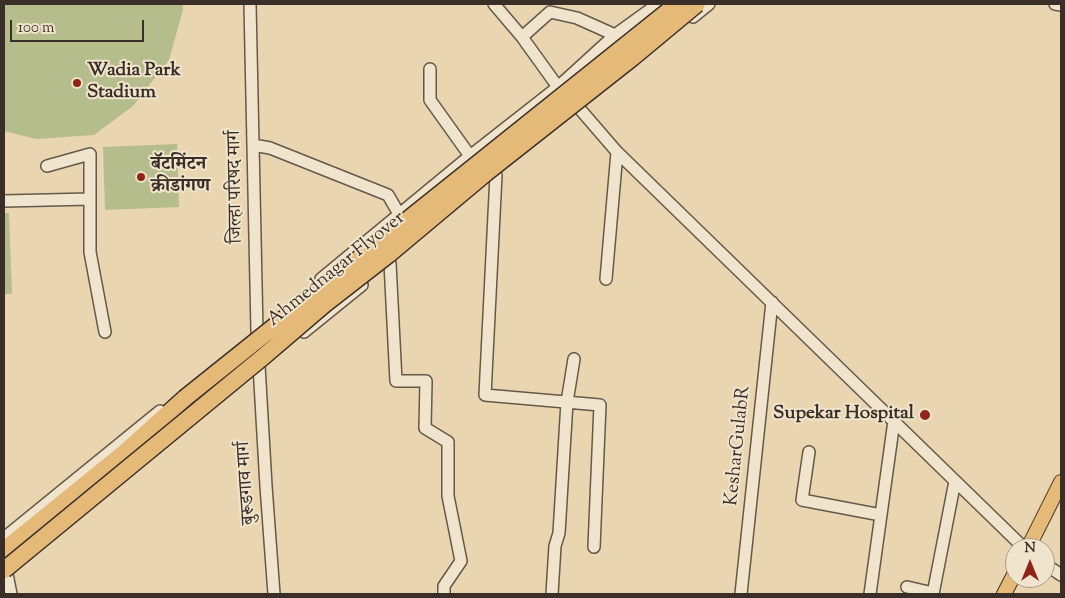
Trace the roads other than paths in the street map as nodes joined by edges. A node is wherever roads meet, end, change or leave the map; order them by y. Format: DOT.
graph roads {
  1 [pos="250,4"];
  2 [pos="494,4"];
  3 [pos="658,4"];
  4 [pos="677,4"];
  5 [pos="1054,4"];
  6 [pos="703,5"];
  7 [pos="1061,5"];
  8 [pos="615,35"];
  9 [pos="522,37"];
  10 [pos="430,70"];
  11 [pos="558,87"];
  12 [pos="579,108"];
  13 [pos="253,145"];
  14 [pos="617,152"];
  15 [pos="470,156"];
  16 [pos="47,166"];
  17 [pos="496,175"];
  18 [pos="90,200"];
  19 [pos="4,201"];
  20 [pos="399,214"];
  21 [pos="390,263"];
  22 [pos="606,279"];
  23 [pos="772,302"];
  24 [pos="257,331"];
  25 [pos="105,332"];
  26 [pos="574,359"];
  27 [pos="259,369"];
  28 [pos="567,402"];
  29 [pos="894,421"];
  30 [pos="809,452"];
  31 [pos="955,481"];
  32 [pos="1061,482"];
  33 [pos="881,515"];
  34 [pos="4,538"];
  35 [pos="1014,538"];
  36 [pos="1033,538"];
  37 [pos="594,547"];
  38 [pos="4,550"];
  39 [pos="5,574"];
  40 [pos="907,587"];
  41 [pos="11,594"];
  42 [pos="274,594"];
  43 [pos="444,594"];
  44 [pos="552,594"];
  45 [pos="741,594"];
  46 [pos="870,594"];
  47 [pos="933,594"];
  1 -- 13 [label="street, जिल्हा परिषद मार्ग"];
  2 -- 9 [label="street"];
  3 -- 8 [label="street"];
  4 -- 38 [label="highway, Ahmednagar Flyover, bridge"];
  5 -- 7 [label="street"];
  6 -- 12 [label="street"];
  6 -- 39 [label="highway, Ahmednagar Flyover, bridge"];
  8 -- 9 [label="street"];
  8 -- 11 [label="street"];
  9 -- 11 [label="street"];
  10 -- 15 [label="street"];
  11 -- 15 [label="street"];
  12 -- 14 [label="street"];
  12 -- 17 [label="street"];
  13 -- 20 [label="street"];
  13 -- 24 [label="street, जिल्हा परिषद मार्ग"];
  14 -- 22 [label="street"];
  14 -- 23 [label="street"];
  15 -- 20 [label="street"];
  16 -- 18 [label="street"];
  17 -- 21 [label="street"];
  17 -- 28 [label="street"];
  18 -- 19 [label="street"];
  18 -- 25 [label="street"];
  20 -- 24 [label="street"];
  21 -- 27 [label="street"];
  21 -- 43 [label="street"];
  23 -- 29 [label="street"];
  23 -- 45 [label="street, KesharGulabR"];
  24 -- 27 [label="street, जिल्हा परिषद मार्ग"];
  24 -- 34 [label="street"];
  26 -- 28 [label="street"];
  27 -- 39 [label="street"];
  27 -- 42 [label="street, बुरूडगाव मार्ग"];
  28 -- 37 [label="street"];
  28 -- 44 [label="street"];
  29 -- 31 [label="street"];
  29 -- 33 [label="street"];
  30 -- 33 [label="street"];
  31 -- 35 [label="street"];
  31 -- 47 [label="street"];
  32 -- 36 [label="main road"];
  33 -- 46 [label="street"];
  39 -- 41 [label="street"];
  40 -- 47 [label="street"];
}
